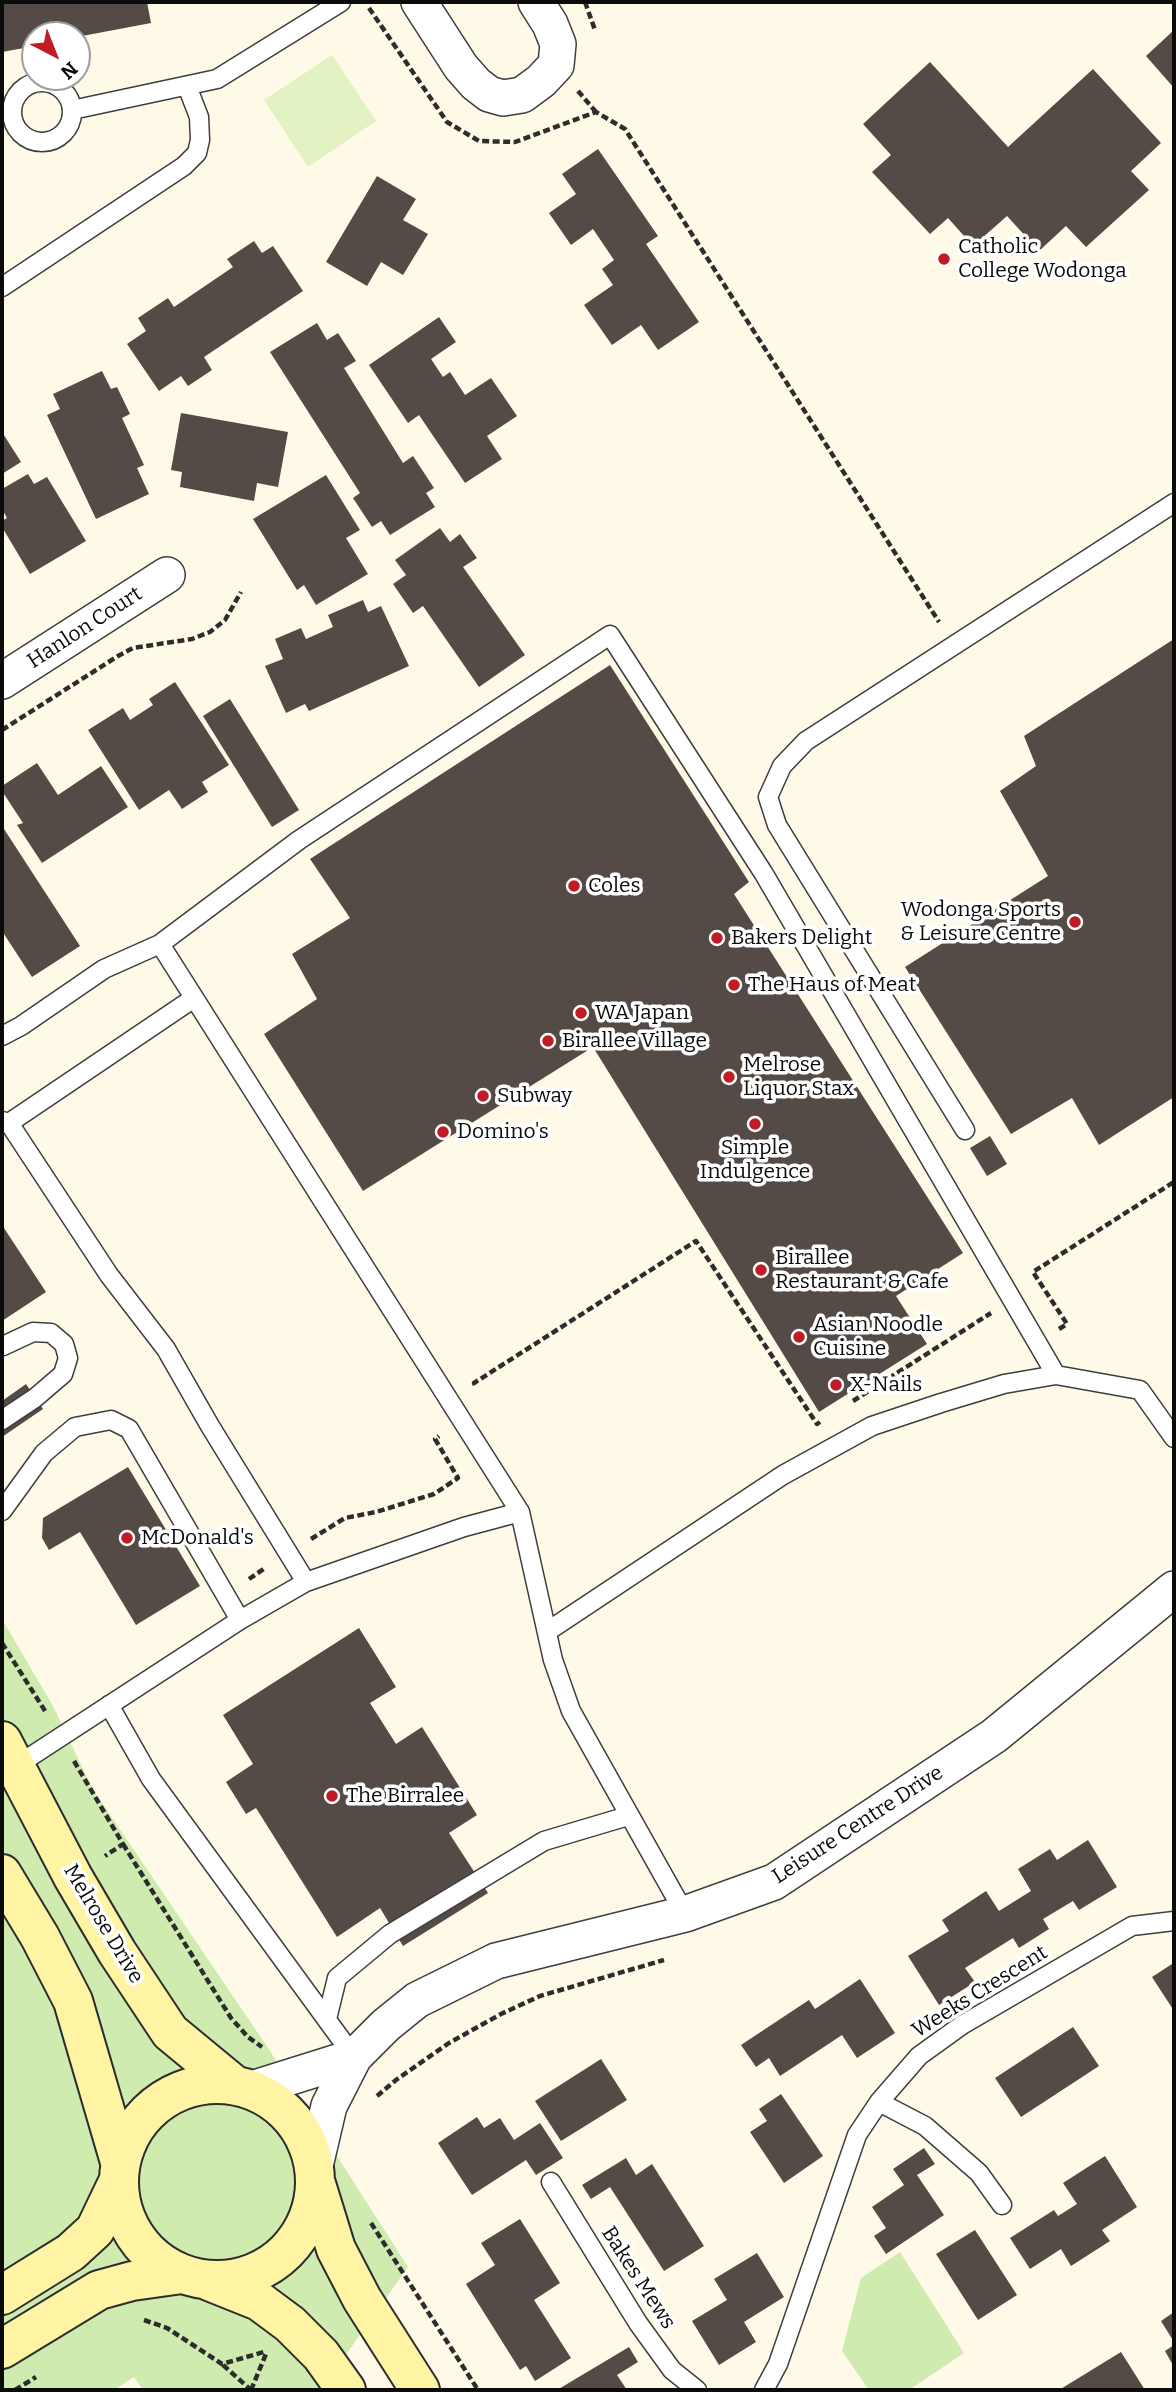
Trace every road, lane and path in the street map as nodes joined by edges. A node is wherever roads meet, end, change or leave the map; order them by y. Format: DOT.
graph roads {
  1 [pos="341,2"];
  2 [pos="365,2"];
  3 [pos="419,2"];
  4 [pos="536,2"];
  5 [pos="187,86"];
  6 [pos="72,110"];
  7 [pos="2,287"];
  8 [pos="1174,503"];
  9 [pos="167,575"];
  10 [pos="241,592"];
  11 [pos="954,644"];
  12 [pos="2,681"];
  13 [pos="2,730"];
  14 [pos="160,944"];
  15 [pos="194,998"];
  16 [pos="2,1036"];
  17 [pos="5,1122"];
  18 [pos="965,1130"];
  19 [pos="1174,1182"];
  20 [pos="652,1271"];
  21 [pos="1033,1272"];
  22 [pos="1010,1300"];
  23 [pos="3,1346"];
  24 [pos="1056,1375"];
  25 [pos="851,1402"];
  26 [pos="829,1417"];
  27 [pos="2,1420"];
  28 [pos="1174,1438"];
  29 [pos="2,1511"];
  30 [pos="520,1513"];
  31 [pos="306,1582"];
  32 [pos="1174,1589"];
  33 [pos="240,1620"];
  34 [pos="548,1631"];
  35 [pos="109,1705"];
  36 [pos="9,1754"];
  37 [pos="628,1816"];
  38 [pos="2,1874"];
  39 [pos="685,1914"];
  40 [pos="1174,1921"];
  41 [pos="327,2019"];
  42 [pos="354,2057"];
  43 [pos="242,2087"];
  44 [pos="878,2102"];
  45 [pos="119,2171"];
  46 [pos="315,2174"];
  47 [pos="551,2182"];
  48 [pos="1002,2205"];
  49 [pos="366,2216"];
  50 [pos="194,2277"];
  51 [pos="2,2295"];
  52 [pos="137,2318"];
  53 [pos="2,2349"];
  54 [pos="269,2350"];
  55 [pos="222,2364"];
  56 [pos="39,2375"];
  57 [pos="15,2390"];
  58 [pos="251,2390"];
  59 [pos="345,2390"];
  60 [pos="420,2390"];
  61 [pos="478,2390"];
  62 [pos="697,2390"];
  63 [pos="764,2390"];
  1 -- 5 [label="lane"];
  2 -- 11 [label="path"];
  3 -- 4 [label="street"];
  5 -- 6 [label="lane"];
  5 -- 7 [label="lane"];
  8 -- 11 [label="lane"];
  9 -- 12 [label="street, Hanlon Court"];
  10 -- 13 [label="path"];
  11 -- 18 [label="lane"];
  14 -- 15 [label="lane"];
  14 -- 16 [label="lane"];
  14 -- 22 [label="lane"];
  15 -- 17 [label="lane"];
  15 -- 30 [label="lane"];
  17 -- 31 [label="lane"];
  19 -- 21 [label="path"];
  20 -- 26 [label="path"];
  22 -- 24 [label="lane"];
  22 -- 25 [label="path"];
  23 -- 27 [label="lane"];
  24 -- 28 [label="lane"];
  24 -- 34 [label="lane"];
  29 -- 33 [label="lane"];
  30 -- 31 [label="lane"];
  30 -- 34 [label="lane"];
  31 -- 33 [label="lane"];
  32 -- 39 [label="street, Leisure Centre Drive"];
  33 -- 35 [label="lane"];
  34 -- 37 [label="lane"];
  35 -- 36 [label="lane"];
  35 -- 41 [label="lane"];
  36 -- 43 [label="main road, Melrose Drive"];
  37 -- 39 [label="lane"];
  37 -- 41 [label="lane"];
  38 -- 45 [label="main road"];
  39 -- 42 [label="street, Leisure Centre Drive"];
  40 -- 44 [label="lane, Weeks Crescent"];
  41 -- 42 [label="lane"];
  42 -- 43 [label="street, Leisure Centre Drive"];
  42 -- 46 [label="street, Leisure Centre Drive"];
  43 -- 45 [label="main road"];
  43 -- 46 [label="main road"];
  44 -- 48 [label="lane"];
  44 -- 63 [label="lane, Weeks Crescent"];
  45 -- 50 [label="main road"];
  45 -- 51 [label="main road"];
  46 -- 50 [label="main road"];
  46 -- 60 [label="main road"];
  47 -- 62 [label="lane, Bakes Mews"];
  49 -- 61 [label="path"];
  50 -- 53 [label="main road"];
  50 -- 59 [label="main road"];
  52 -- 55 [label="path"];
  54 -- 55 [label="path"];
  55 -- 58 [label="path"];
  56 -- 57 [label="path"];
}
